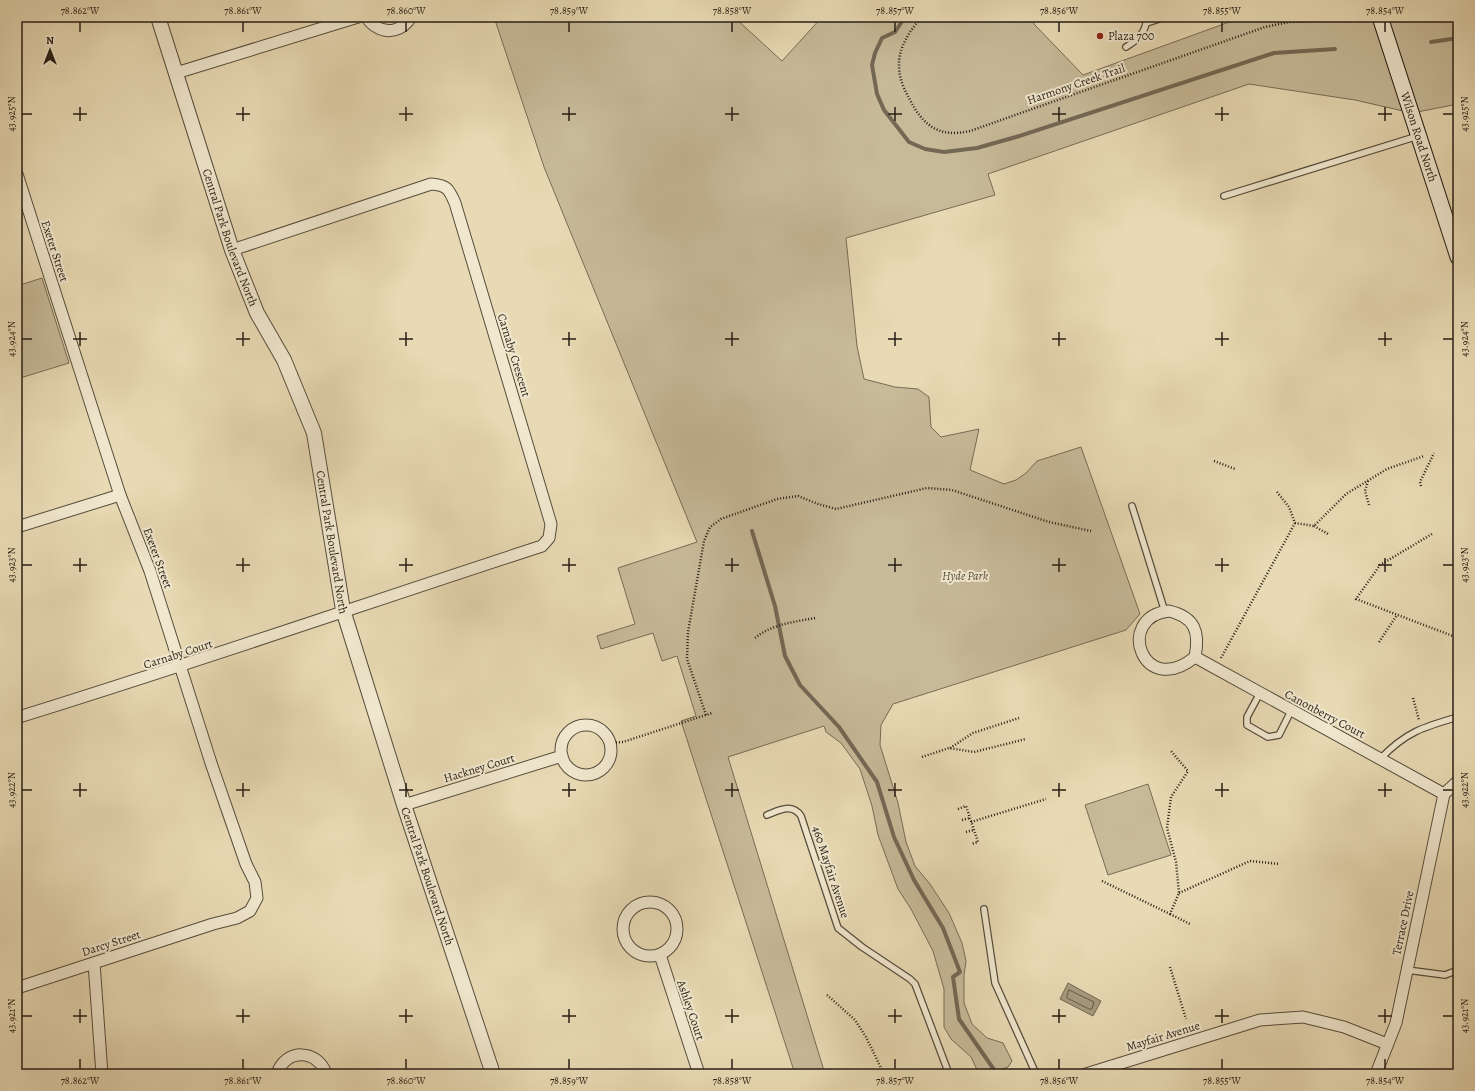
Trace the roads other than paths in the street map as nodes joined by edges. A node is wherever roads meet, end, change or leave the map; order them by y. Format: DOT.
graph roads {
  1 [pos="158,17"];
  2 [pos="358,17"];
  3 [pos="366,17"];
  4 [pos="411,17"];
  5 [pos="1165,17"];
  6 [pos="1380,17"];
  7 [pos="1147,20"];
  8 [pos="1126,47"];
  9 [pos="176,73"];
  10 [pos="1419,136"];
  11 [pos="17,174"];
  12 [pos="1224,196"];
  13 [pos="1454,234"];
  14 [pos="232,250"];
  15 [pos="1458,257"];
  16 [pos="120,495"];
  17 [pos="1132,506"];
  18 [pos="17,527"];
  19 [pos="343,610"];
  20 [pos="1165,612"];
  21 [pos="1195,657"];
  22 [pos="180,667"];
  23 [pos="1260,693"];
  24 [pos="1291,711"];
  25 [pos="1458,717"];
  26 [pos="18,718"];
  27 [pos="562,756"];
  28 [pos="1380,759"];
  29 [pos="1458,781"];
  30 [pos="1444,794"];
  31 [pos="404,805"];
  32 [pos="767,815"];
  33 [pos="984,909"];
  34 [pos="213,924"];
  35 [pos="660,955"];
  36 [pos="94,962"];
  37 [pos="1407,970"];
  38 [pos="1458,970"];
  39 [pos="17,988"];
  40 [pos="1387,1044"];
  41 [pos="102,1074"];
  42 [pos="277,1074"];
  43 [pos="326,1074"];
  44 [pos="493,1074"];
  45 [pos="699,1074"];
  46 [pos="949,1074"];
  47 [pos="1036,1074"];
  48 [pos="1086,1074"];
  49 [pos="1376,1074"];
  1 -- 9 [label="street, Central Park Boulevard North"];
  2 -- 9 [label="street"];
  3 -- 4 [label="street"];
  5 -- 7 [label="lane"];
  6 -- 10 [label="main road, Wilson Road North"];
  7 -- 8 [label="lane"];
  9 -- 14 [label="street, Central Park Boulevard North"];
  10 -- 12 [label="lane"];
  10 -- 13 [label="main road, Wilson Road North"];
  11 -- 16 [label="street, Exeter Street"];
  13 -- 15 [label="main road, Wilson Road North"];
  14 -- 19 [label="street, Central Park Boulevard North"];
  14 -- 19 [label="street, Carnaby Crescent"];
  16 -- 18 [label="street"];
  16 -- 22 [label="street, Exeter Street"];
  17 -- 20 [label="lane"];
  19 -- 22 [label="street, Carnaby Court"];
  19 -- 31 [label="street, Central Park Boulevard North"];
  20 -- 21 [label="street"];
  20 -- 21 [label="street"];
  21 -- 23 [label="street, Canonberry Court"];
  22 -- 26 [label="street, Carnaby Court"];
  22 -- 34 [label="street, Exeter Street"];
  23 -- 24 [label="street, Canonberry Court"];
  23 -- 24 [label="lane"];
  24 -- 28 [label="street, Canonberry Court"];
  25 -- 28 [label="lane"];
  27 -- 27 [label="street"];
  27 -- 31 [label="street, Hackney Court"];
  28 -- 30 [label="street, Canonberry Court"];
  29 -- 30 [label="street"];
  30 -- 37 [label="street, Terrace Drive"];
  31 -- 44 [label="street, Central Park Boulevard North"];
  32 -- 46 [label="lane, 460 Mayfair Avenue"];
  33 -- 47 [label="lane"];
  34 -- 36 [label="street, Darcy Street"];
  35 -- 35 [label="street"];
  35 -- 45 [label="street, Ashley Court"];
  36 -- 39 [label="street, Darcy Street"];
  36 -- 41 [label="street"];
  37 -- 38 [label="lane"];
  37 -- 40 [label="street, Terrace Drive"];
  40 -- 48 [label="street, Mayfair Avenue"];
  40 -- 49 [label="street, Terrace Drive"];
  42 -- 43 [label="street"];
}
